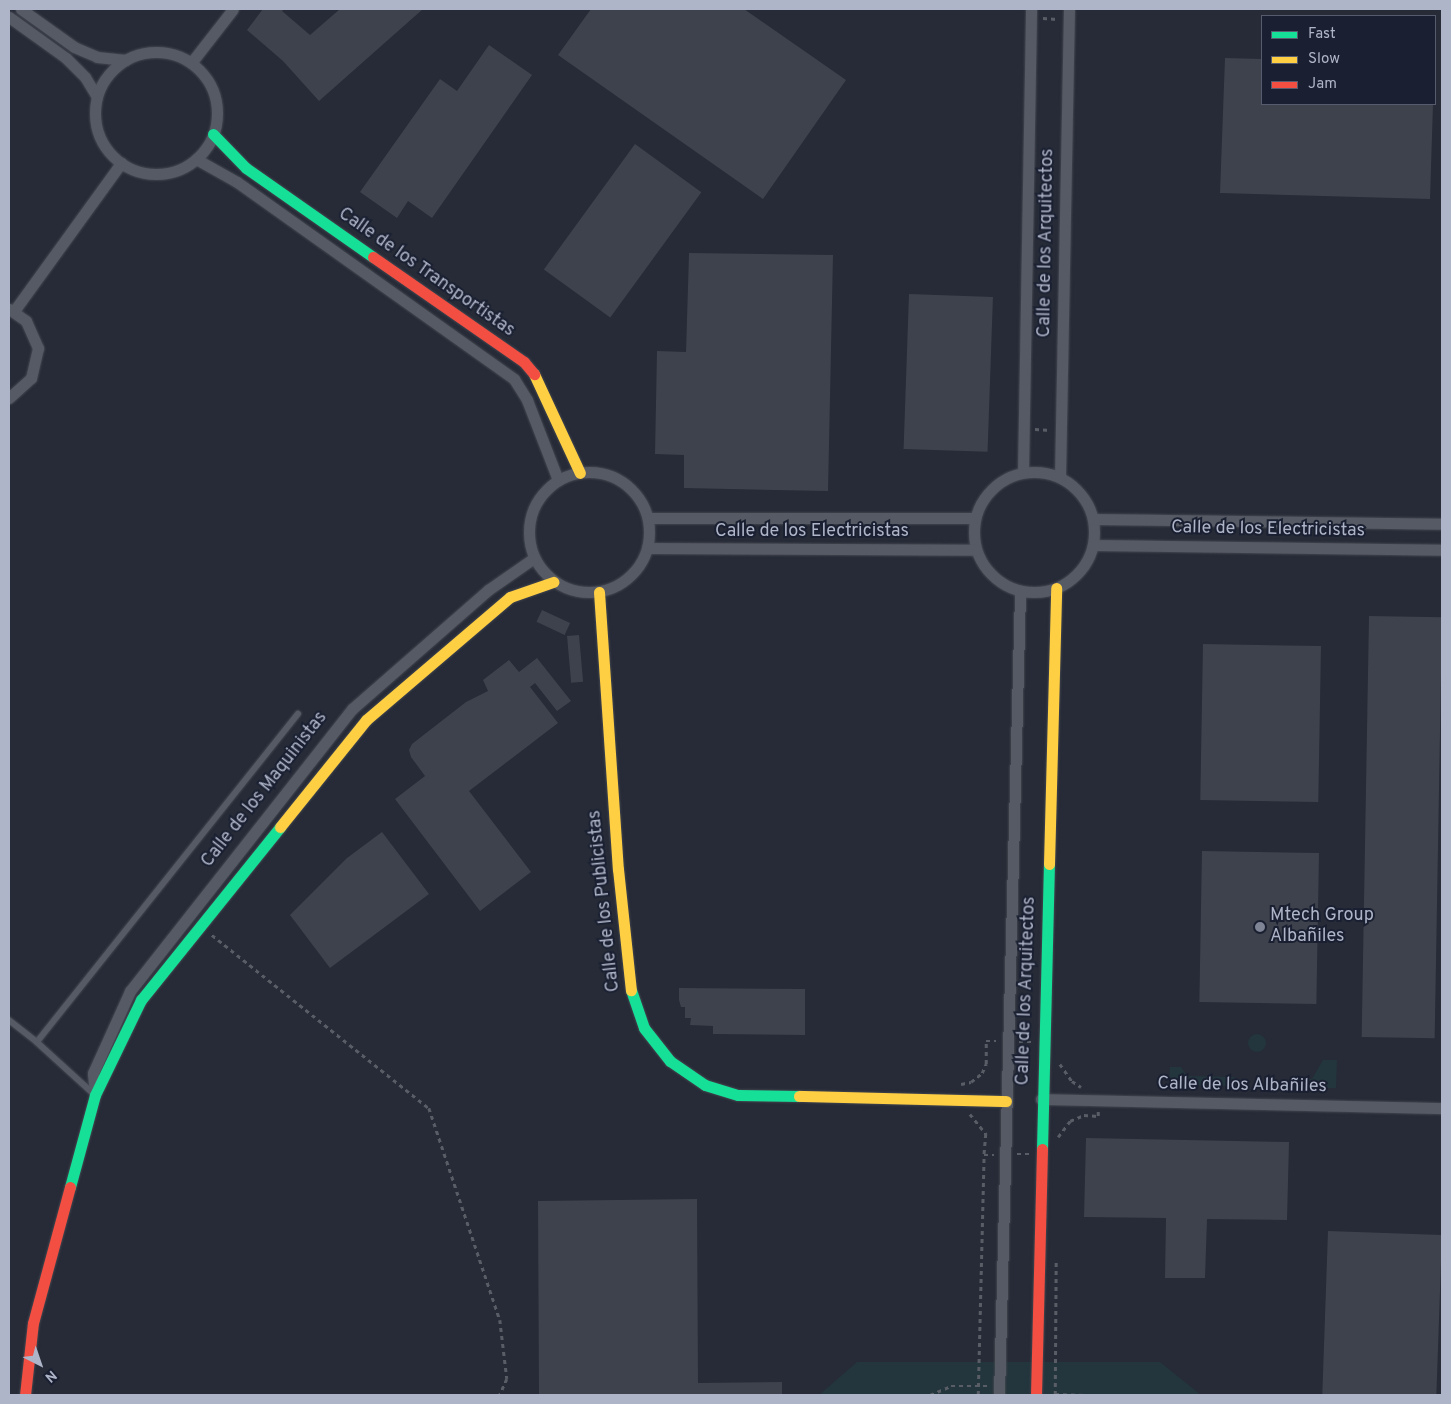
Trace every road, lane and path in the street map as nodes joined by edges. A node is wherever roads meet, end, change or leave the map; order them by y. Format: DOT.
graph roads {
  1 [pos="21,9"];
  2 [pos="234,9"];
  3 [pos="1031,13"];
  4 [pos="1069,14"];
  5 [pos="9,17"];
  6 [pos="126,60"];
  7 [pos="191,63"];
  8 [pos="97,98"];
  9 [pos="213,134"];
  10 [pos="196,159"];
  11 [pos="121,163"];
  12 [pos="11,310"];
  13 [pos="9,398"];
  14 [pos="1023,428"];
  15 [pos="1061,430"];
  16 [pos="1023,472"];
  17 [pos="580,473"];
  18 [pos="1060,477"];
  19 [pos="558,480"];
  20 [pos="648,518"];
  21 [pos="975,518"];
  22 [pos="1094,519"];
  23 [pos="1442,524"];
  24 [pos="1093,545"];
  25 [pos="647,548"];
  26 [pos="976,550"];
  27 [pos="1442,550"];
  28 [pos="534,558"];
  29 [pos="553,582"];
  30 [pos="1056,588"];
  31 [pos="1020,591"];
  32 [pos="599,592"];
  33 [pos="298,714"];
  34 [pos="200,926"];
  35 [pos="9,1020"];
  36 [pos="37,1042"];
  37 [pos="1008,1042"];
  38 [pos="1043,1042"];
  39 [pos="1060,1060"];
  40 [pos="955,1084"];
  41 [pos="1090,1088"];
  42 [pos="95,1096"];
  43 [pos="1041,1099"];
  44 [pos="1006,1101"];
  45 [pos="1099,1101"];
  46 [pos="1442,1108"];
  47 [pos="961,1112"];
  48 [pos="1058,1145"];
  49 [pos="1040,1154"];
  50 [pos="984,1155"];
  51 [pos="1005,1155"];
  52 [pos="1056,1254"];
  53 [pos="978,1386"];
  54 [pos="999,1391"];
  55 [pos="1036,1394"];
  56 [pos="25,1395"];
  57 [pos="500,1395"];
  58 [pos="930,1395"];
  59 [pos="978,1395"];
  60 [pos="1054,1395"];
  61 [pos="1086,1395"];
  1 -- 6 [label="street"];
  2 -- 7 [label="street"];
  3 -- 4 [label="path"];
  3 -- 14 [label="street, Calle de los Arquitectos"];
  4 -- 15 [label="street, Calle de los Arquitectos"];
  5 -- 8 [label="street"];
  6 -- 7 [label="street"];
  6 -- 8 [label="street"];
  7 -- 9 [label="street"];
  8 -- 11 [label="street"];
  9 -- 10 [label="street"];
  9 -- 17 [label="street, Calle de los Transportistas"];
  10 -- 11 [label="street"];
  10 -- 19 [label="street, Calle de los Transportistas"];
  11 -- 12 [label="street"];
  12 -- 13 [label="street"];
  14 -- 15 [label="path"];
  14 -- 16 [label="street, Calle de los Arquitectos"];
  15 -- 18 [label="street, Calle de los Arquitectos"];
  16 -- 18 [label="street"];
  16 -- 21 [label="street"];
  17 -- 19 [label="street"];
  17 -- 20 [label="street"];
  18 -- 22 [label="street"];
  19 -- 28 [label="street"];
  20 -- 21 [label="street, Calle de los Electricistas"];
  20 -- 25 [label="street"];
  21 -- 26 [label="street"];
  22 -- 23 [label="street, Calle de los Electricistas"];
  22 -- 24 [label="street"];
  24 -- 27 [label="street, Calle de los Electricistas"];
  24 -- 30 [label="street"];
  25 -- 26 [label="street, Calle de los Electricistas"];
  25 -- 32 [label="street"];
  26 -- 31 [label="street"];
  28 -- 29 [label="street"];
  28 -- 42 [label="street, Calle de los Maquinistas"];
  29 -- 32 [label="street"];
  29 -- 34 [label="street, Calle de los Maquinistas"];
  30 -- 31 [label="street"];
  30 -- 38 [label="street, Calle de los Arquitectos"];
  31 -- 37 [label="street, Calle de los Arquitectos"];
  32 -- 44 [label="street, Calle de los Publicistas"];
  33 -- 36 [label="lane"];
  34 -- 42 [label="street, Calle de los Maquinistas"];
  34 -- 57 [label="path"];
  35 -- 36 [label="lane"];
  36 -- 42 [label="lane"];
  37 -- 38 [label="path"];
  37 -- 40 [label="path"];
  37 -- 44 [label="street, Calle de los Arquitectos"];
  38 -- 43 [label="street, Calle de los Arquitectos"];
  39 -- 41 [label="path"];
  42 -- 56 [label="street, Calle de los Maquinistas"];
  43 -- 45 [label="street, Calle de los Albañiles"];
  43 -- 49 [label="street, Calle de los Arquitectos"];
  44 -- 51 [label="street, Calle de los Arquitectos"];
  45 -- 46 [label="street, Calle de los Albañiles"];
  45 -- 48 [label="path"];
  47 -- 50 [label="path"];
  49 -- 51 [label="path"];
  49 -- 55 [label="street, Calle de los Arquitectos"];
  50 -- 51 [label="path"];
  50 -- 53 [label="path"];
  51 -- 54 [label="street, Calle de los Arquitectos"];
  52 -- 60 [label="path"];
  53 -- 54 [label="path"];
  53 -- 58 [label="path"];
  53 -- 59 [label="path"];
  55 -- 60 [label="path"];
  60 -- 61 [label="path"];
}
